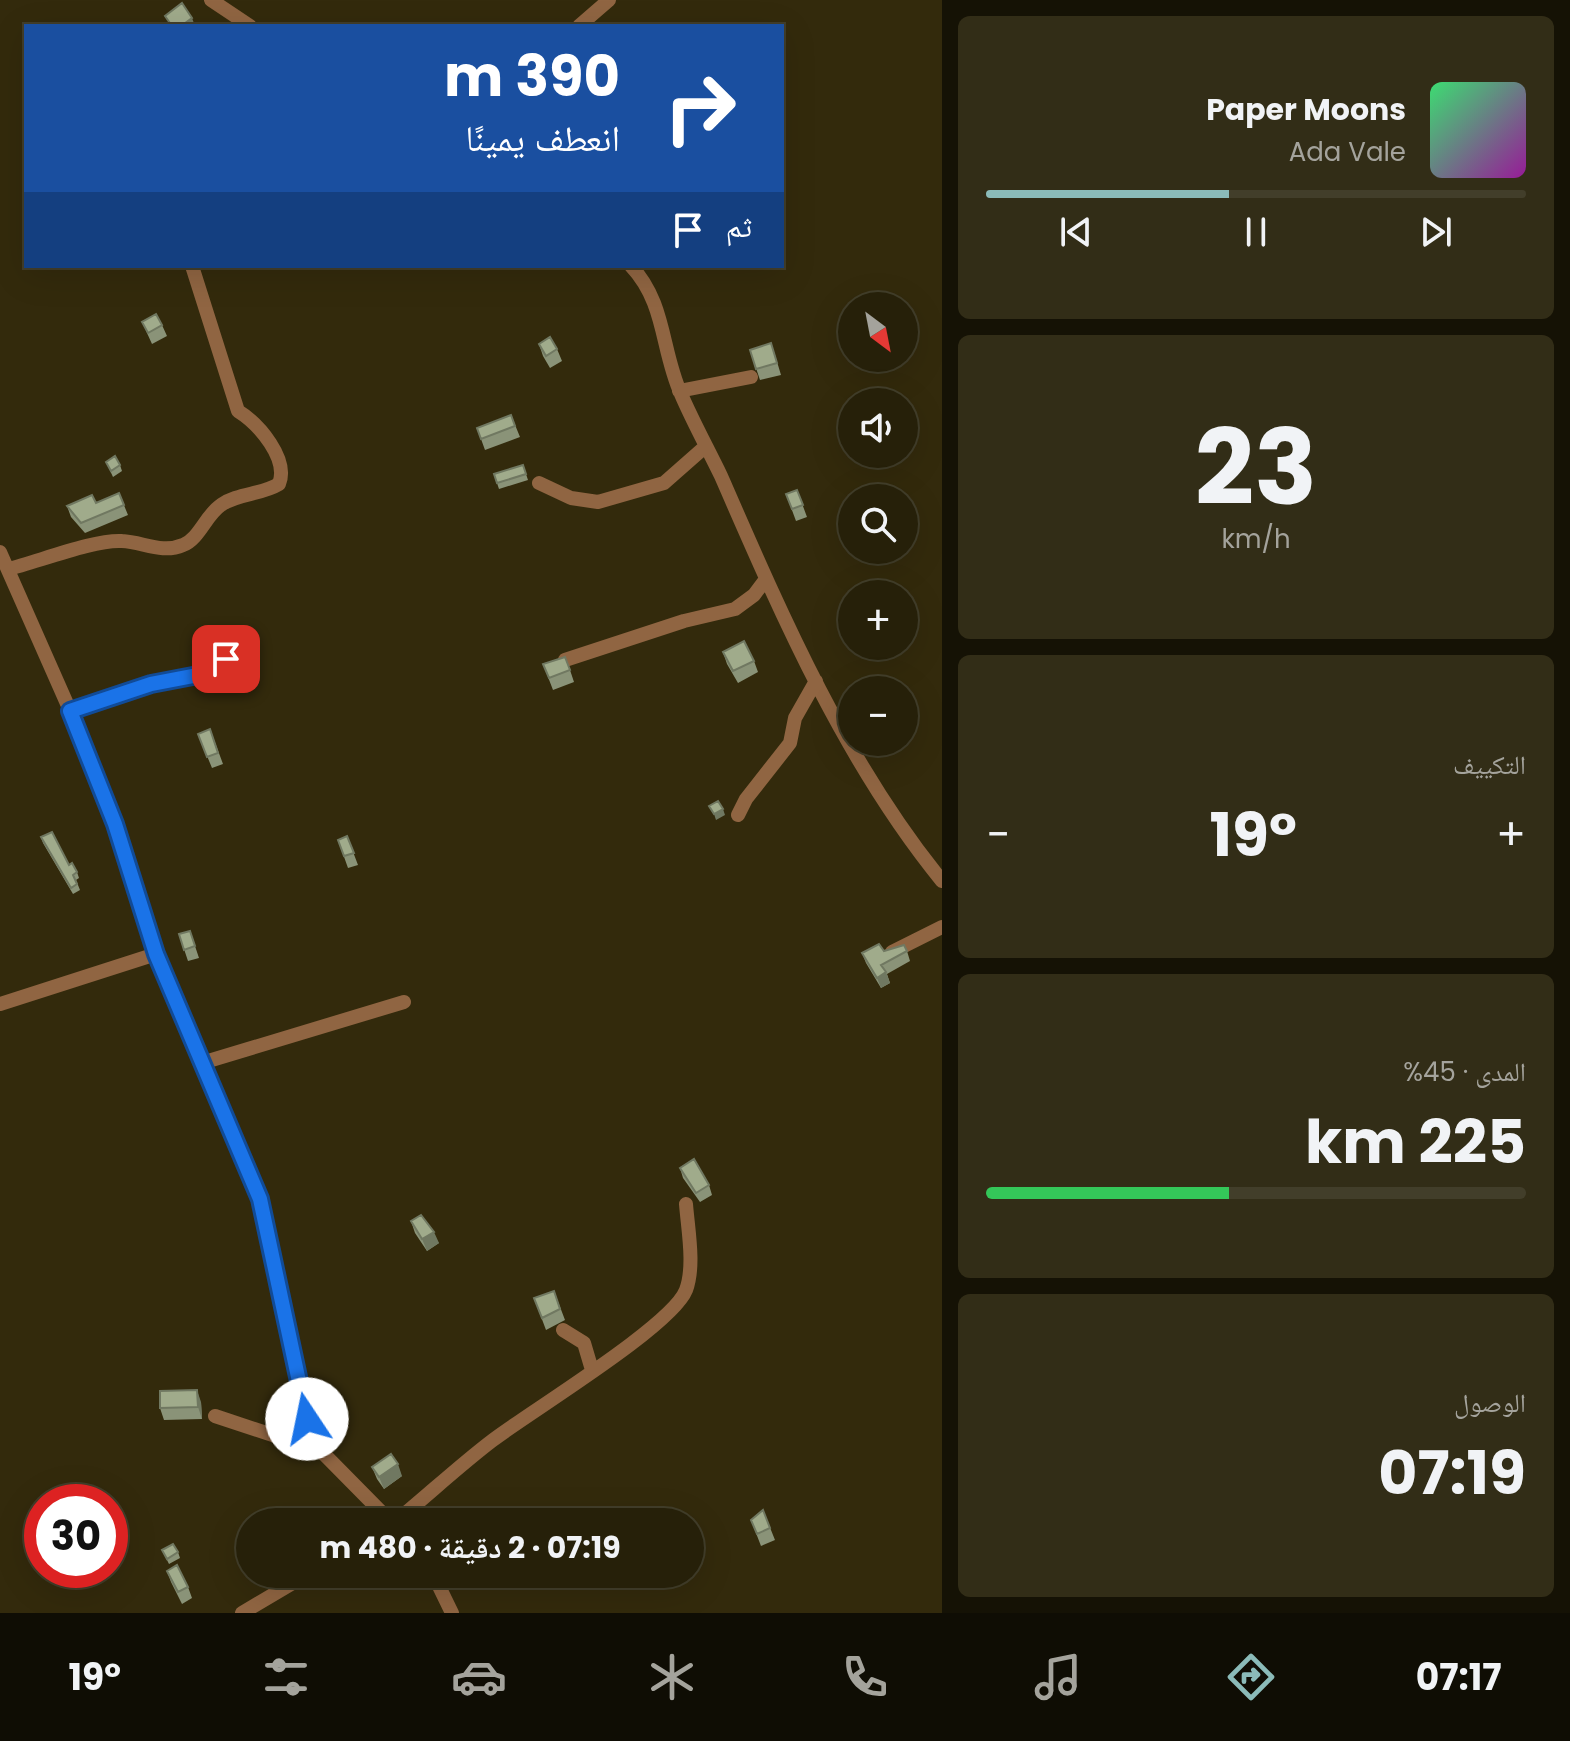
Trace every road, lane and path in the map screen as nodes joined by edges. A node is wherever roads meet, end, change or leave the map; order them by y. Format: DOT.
graph roads {
  1 [pos="211,0"];
  2 [pos="609,0"];
  3 [pos="247,24"];
  4 [pos="581,24"];
  5 [pos="193,268"];
  6 [pos="632,268"];
  7 [pos="751,377"];
  8 [pos="679,391"];
  9 [pos="706,446"];
  10 [pos="539,483"];
  11 [pos="0,552"];
  12 [pos="8,569"];
  13 [pos="766,579"];
  14 [pos="226,659"];
  15 [pos="565,660"];
  16 [pos="816,681"];
  17 [pos="70,711"];
  18 [pos="738,815"];
  19 [pos="942,881"];
  20 [pos="942,927"];
  21 [pos="892,952"];
  22 [pos="156,954"];
  23 [pos="404,1002"];
  24 [pos="0,1004"];
  25 [pos="205,1062"];
  26 [pos="686,1204"];
  27 [pos="563,1330"];
  28 [pos="592,1370"];
  29 [pos="215,1416"];
  30 [pos="321,1451"];
  31 [pos="379,1508"];
  32 [pos="410,1508"];
  33 [pos="284,1588"];
  34 [pos="440,1588"];
  35 [pos="242,1613"];
  36 [pos="452,1613"];
  1 -- 3 [label="street"];
  2 -- 4 [label="street"];
  5 -- 12 [label="street"];
  6 -- 8 [label="street"];
  7 -- 8 [label="street"];
  8 -- 9 [label="street"];
  9 -- 10 [label="street"];
  9 -- 13 [label="street"];
  11 -- 12 [label="street"];
  12 -- 17 [label="street"];
  13 -- 15 [label="street"];
  13 -- 16 [label="street"];
  14 -- 17 [label="street"];
  16 -- 18 [label="street"];
  16 -- 19 [label="street"];
  17 -- 22 [label="street"];
  20 -- 21 [label="street"];
  22 -- 24 [label="street"];
  22 -- 25 [label="street"];
  23 -- 25 [label="street"];
  25 -- 30 [label="street"];
  26 -- 28 [label="street"];
  27 -- 28 [label="street"];
  28 -- 32 [label="street"];
  29 -- 30 [label="street"];
  30 -- 31 [label="street"];
  33 -- 35 [label="street"];
  34 -- 36 [label="street"];
}
